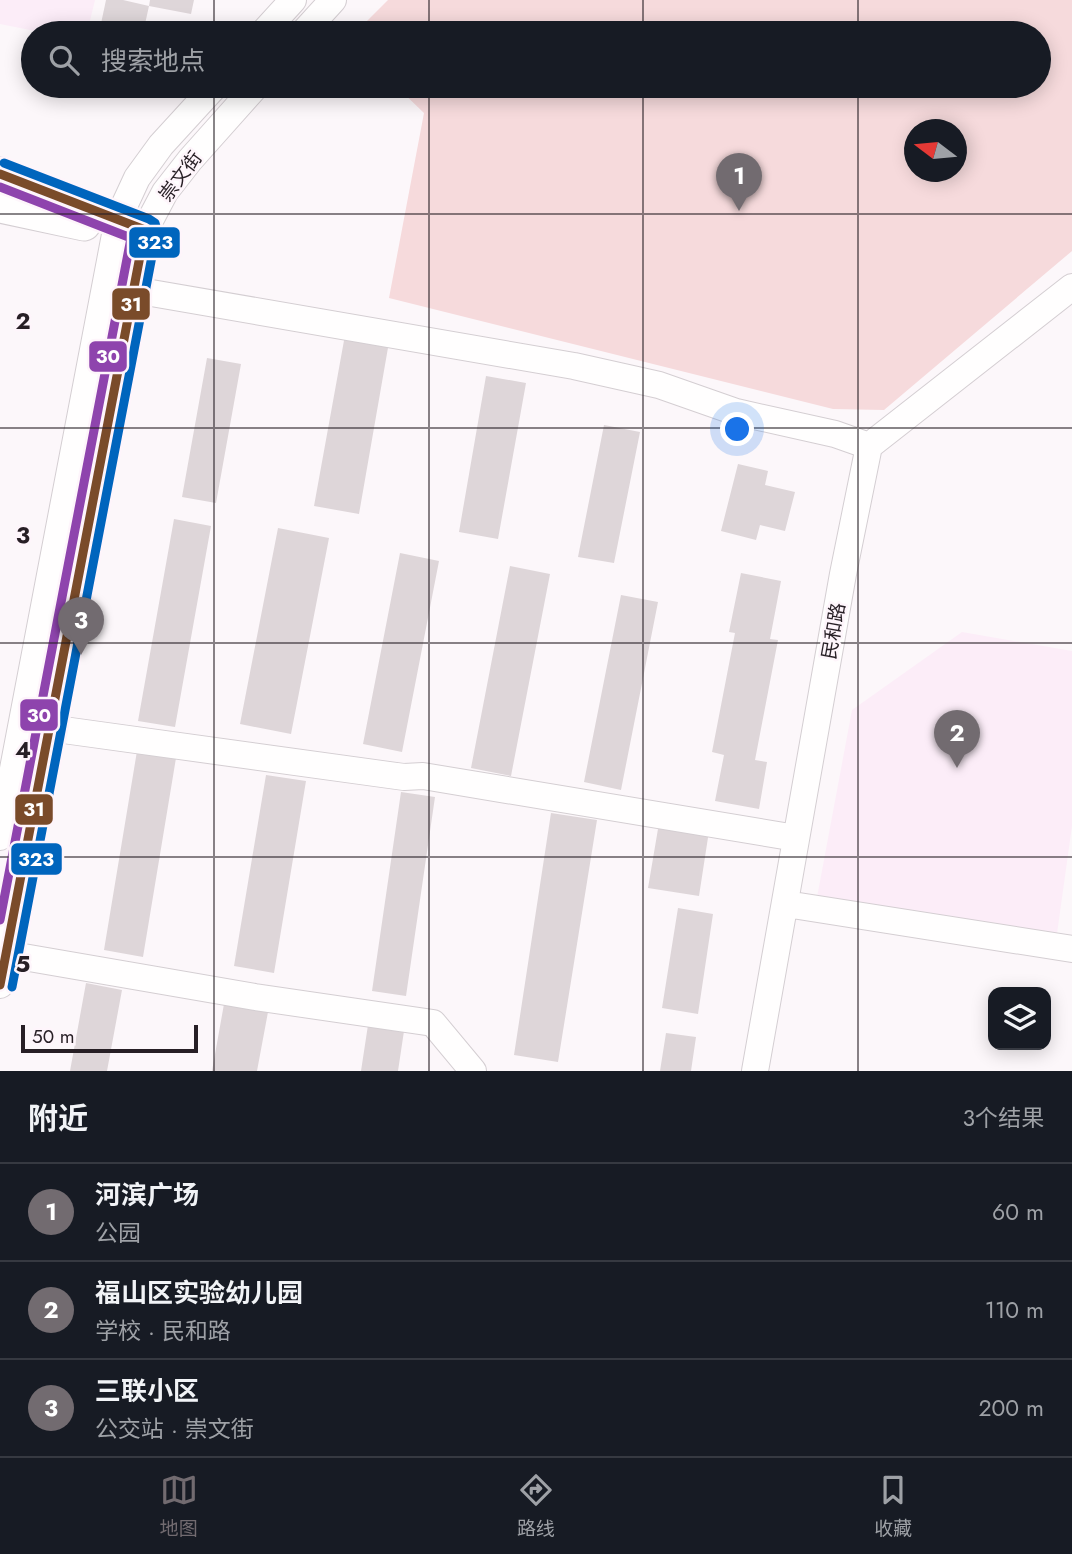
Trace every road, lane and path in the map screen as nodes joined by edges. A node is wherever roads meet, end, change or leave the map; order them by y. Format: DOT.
graph roads {
  1 [pos="293,0"];
  2 [pos="333,0"];
  3 [pos="274,21"];
  4 [pos="314,21"];
  5 [pos="204,98"];
  6 [pos="245,98"];
  7 [pos="0,174"];
  8 [pos="0,206"];
  9 [pos="126,227"];
  10 [pos="1072,286"];
  11 [pos="134,290"];
  12 [pos="869,446"];
  13 [pos="49,728"];
  14 [pos="0,837"];
  15 [pos="796,838"];
  16 [pos="786,904"];
  17 [pos="1072,950"];
  18 [pos="6,954"];
  19 [pos="0,985"];
  20 [pos="473,1071"];
  21 [pos="755,1071"];
  1 -- 3 [label="street"];
  2 -- 4 [label="street"];
  5 -- 9 [label="street, 崇文街"];
  6 -- 9 [label="street, 崇文街"];
  7 -- 9 [label="main road"];
  8 -- 9 [label="main road"];
  9 -- 11 [label="street, 崇文街"];
  9 -- 14 [label="street, 崇文街"];
  10 -- 12 [label="street"];
  11 -- 12 [label="street"];
  11 -- 13 [label="street, 崇文街"];
  12 -- 15 [label="street, 民和路"];
  13 -- 15 [label="street"];
  13 -- 18 [label="street, 崇文街"];
  15 -- 16 [label="street, 民和路"];
  16 -- 17 [label="street"];
  16 -- 21 [label="street, 民和路"];
  18 -- 19 [label="street, 崇文街"];
  18 -- 20 [label="street"];
}
